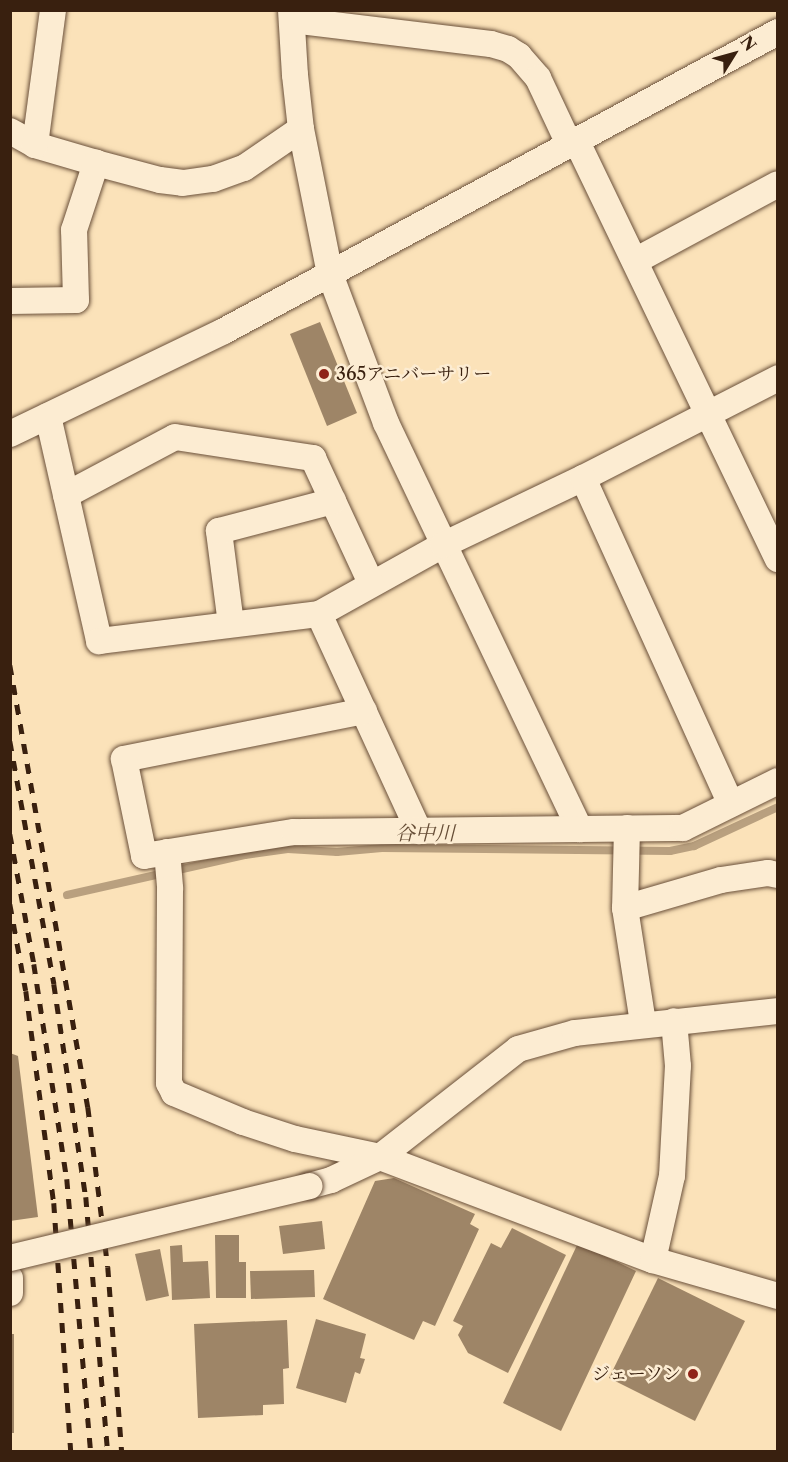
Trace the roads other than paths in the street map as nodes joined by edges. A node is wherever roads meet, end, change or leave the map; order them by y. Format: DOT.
graph roads {
  1 [pos="53,10"];
  2 [pos="292,15"];
  3 [pos="777,32"];
  4 [pos="301,129"];
  5 [pos="10,131"];
  6 [pos="573,144"];
  7 [pos="35,145"];
  8 [pos="96,163"];
  9 [pos="777,184"];
  10 [pos="635,261"];
  11 [pos="330,274"];
  12 [pos="10,301"];
  13 [pos="777,378"];
  14 [pos="708,414"];
  15 [pos="48,416"];
  16 [pos="10,434"];
  17 [pos="584,478"];
  18 [pos="66,495"];
  19 [pos="333,501"];
  20 [pos="443,545"];
  21 [pos="777,559"];
  22 [pos="371,583"];
  23 [pos="320,614"];
  24 [pos="231,624"];
  25 [pos="364,711"];
  26 [pos="777,781"];
  27 [pos="731,804"];
  28 [pos="580,829"];
  29 [pos="419,831"];
  30 [pos="627,844"];
  31 [pos="166,852"];
  32 [pos="777,875"];
  33 [pos="626,908"];
  34 [pos="777,1011"];
  35 [pos="674,1021"];
  36 [pos="643,1023"];
  37 [pos="380,1157"];
  38 [pos="10,1258"];
  39 [pos="652,1260"];
  40 [pos="10,1278"];
  41 [pos="10,1293"];
  42 [pos="777,1296"];
  1 -- 7 [label="street"];
  2 -- 4 [label="street"];
  2 -- 6 [label="street"];
  3 -- 6 [label="street"];
  4 -- 8 [label="street"];
  4 -- 11 [label="street"];
  5 -- 7 [label="street"];
  6 -- 10 [label="street"];
  6 -- 11 [label="street"];
  7 -- 8 [label="street"];
  8 -- 12 [label="street"];
  9 -- 10 [label="street"];
  10 -- 14 [label="street"];
  11 -- 15 [label="street"];
  11 -- 20 [label="street"];
  13 -- 14 [label="street"];
  14 -- 17 [label="street"];
  14 -- 21 [label="street"];
  15 -- 16 [label="street"];
  15 -- 18 [label="street"];
  17 -- 20 [label="street"];
  17 -- 27 [label="street"];
  18 -- 19 [label="street"];
  18 -- 24 [label="street"];
  19 -- 22 [label="street"];
  19 -- 24 [label="street"];
  20 -- 22 [label="street"];
  20 -- 28 [label="street"];
  22 -- 23 [label="street"];
  23 -- 24 [label="street"];
  23 -- 25 [label="street"];
  25 -- 29 [label="street"];
  25 -- 31 [label="street"];
  26 -- 27 [label="street"];
  27 -- 30 [label="street"];
  28 -- 29 [label="street"];
  28 -- 30 [label="street"];
  29 -- 31 [label="street"];
  30 -- 33 [label="street"];
  31 -- 37 [label="street"];
  32 -- 33 [label="street"];
  33 -- 36 [label="street"];
  34 -- 35 [label="street"];
  35 -- 36 [label="street"];
  35 -- 39 [label="street"];
  36 -- 37 [label="street"];
  37 -- 38 [label="street, bridge"];
  37 -- 39 [label="street"];
  39 -- 42 [label="street"];
  40 -- 41 [label="street"];
}
